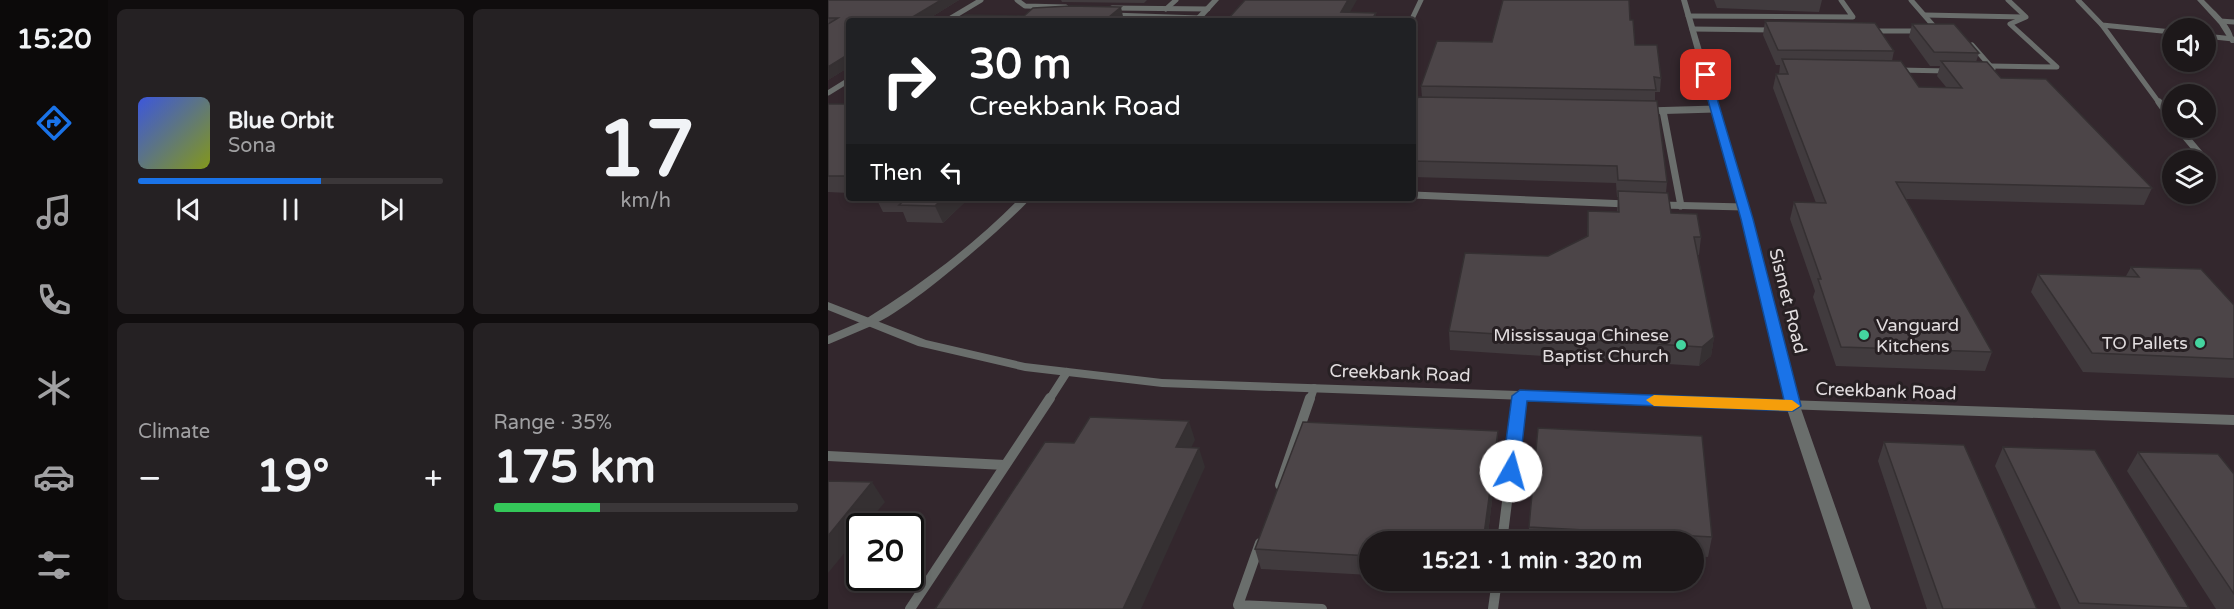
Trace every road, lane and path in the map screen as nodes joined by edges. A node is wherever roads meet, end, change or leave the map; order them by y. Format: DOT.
graph roads {
  1 [pos="981,0"];
  2 [pos="1017,0"];
  3 [pos="1176,0"];
  4 [pos="1216,0"];
  5 [pos="1421,0"];
  6 [pos="1684,0"];
  7 [pos="1841,0"];
  8 [pos="1911,0"];
  9 [pos="2008,0"];
  10 [pos="2078,0"];
  11 [pos="2200,0"];
  12 [pos="1078,7"];
  13 [pos="1100,7"];
  14 [pos="1166,9"];
  15 [pos="1208,9"];
  16 [pos="1062,14"];
  17 [pos="1073,14"];
  18 [pos="1106,15"];
  19 [pos="1925,15"];
  20 [pos="1688,16"];
  21 [pos="2026,17"];
  22 [pos="951,18"];
  23 [pos="1175,18"];
  24 [pos="1199,18"];
  25 [pos="1412,18"];
  26 [pos="2220,21"];
  27 [pos="2234,22"];
  28 [pos="2102,26"];
  29 [pos="1692,29"];
  30 [pos="1784,30"];
  31 [pos="1867,31"];
  32 [pos="1938,31"];
  33 [pos="2162,31"];
  34 [pos="1949,32"];
  35 [pos="2216,38"];
  36 [pos="1968,40"];
  37 [pos="2233,40"];
  38 [pos="1990,66"];
  39 [pos="1893,70"];
  40 [pos="1950,71"];
  41 [pos="1984,72"];
  42 [pos="846,82"];
  43 [pos="828,93"];
  44 [pos="2162,107"];
  45 [pos="1715,109"];
  46 [pos="1640,111"];
  47 [pos="1664,111"];
  48 [pos="2186,138"];
  49 [pos="2196,150"];
  50 [pos="1416,195"];
  51 [pos="1023,201"];
  52 [pos="1635,204"];
  53 [pos="1646,205"];
  54 [pos="1681,206"];
  55 [pos="1744,207"];
  56 [pos="828,306"];
  57 [pos="867,323"];
  58 [pos="828,340"];
  59 [pos="1067,372"];
  60 [pos="1314,388"];
  61 [pos="1520,396"];
  62 [pos="1793,406"];
  63 [pos="2234,420"];
  64 [pos="828,456"];
  65 [pos="1005,465"];
  66 [pos="1276,497"];
  67 [pos="1264,529"];
  68 [pos="1503,531"];
  69 [pos="1495,591"];
  70 [pos="910,609"];
  71 [pos="1322,609"];
  72 [pos="1493,609"];
  73 [pos="1862,609"];
  1 -- 22 [label="lane"];
  2 -- 12 [label="lane"];
  3 -- 14 [label="lane"];
  4 -- 15 [label="street"];
  5 -- 25 [label="lane"];
  6 -- 20 [label="street, Sismet Road"];
  7 -- 20 [label="lane"];
  8 -- 19 [label="lane"];
  9 -- 21 [label="lane"];
  10 -- 28 [label="lane"];
  11 -- 26 [label="street"];
  13 -- 14 [label="lane"];
  14 -- 15 [label="lane"];
  15 -- 24 [label="street"];
  16 -- 17 [label="lane"];
  18 -- 23 [label="lane"];
  19 -- 21 [label="lane"];
  19 -- 32 [label="lane"];
  20 -- 29 [label="street, Sismet Road"];
  21 -- 38 [label="lane"];
  26 -- 27 [label="lane"];
  26 -- 37 [label="street"];
  28 -- 33 [label="lane"];
  28 -- 44 [label="lane"];
  29 -- 30 [label="lane"];
  29 -- 45 [label="street, Sismet Road"];
  31 -- 32 [label="lane"];
  32 -- 34 [label="lane"];
  35 -- 37 [label="lane"];
  36 -- 38 [label="lane"];
  38 -- 41 [label="lane"];
  39 -- 40 [label="lane"];
  42 -- 43 [label="lane"];
  45 -- 47 [label="lane"];
  45 -- 55 [label="street, Sismet Road"];
  46 -- 47 [label="lane"];
  47 -- 54 [label="lane"];
  48 -- 49 [label="lane"];
  50 -- 52 [label="lane"];
  51 -- 57 [label="street"];
  53 -- 54 [label="lane"];
  54 -- 55 [label="lane"];
  55 -- 62 [label="street, Sismet Road"];
  56 -- 57 [label="street, Creekbank Road"];
  57 -- 58 [label="lane"];
  57 -- 59 [label="street, Creekbank Road"];
  59 -- 60 [label="street, Creekbank Road"];
  59 -- 65 [label="lane"];
  60 -- 61 [label="street, Creekbank Road"];
  60 -- 66 [label="lane"];
  61 -- 62 [label="street, Creekbank Road"];
  61 -- 68 [label="lane"];
  62 -- 63 [label="street, Creekbank Road"];
  62 -- 73 [label="street, Sismet Road"];
  64 -- 65 [label="lane"];
  65 -- 70 [label="lane"];
  67 -- 71 [label="lane"];
  69 -- 72 [label="lane"];
}
